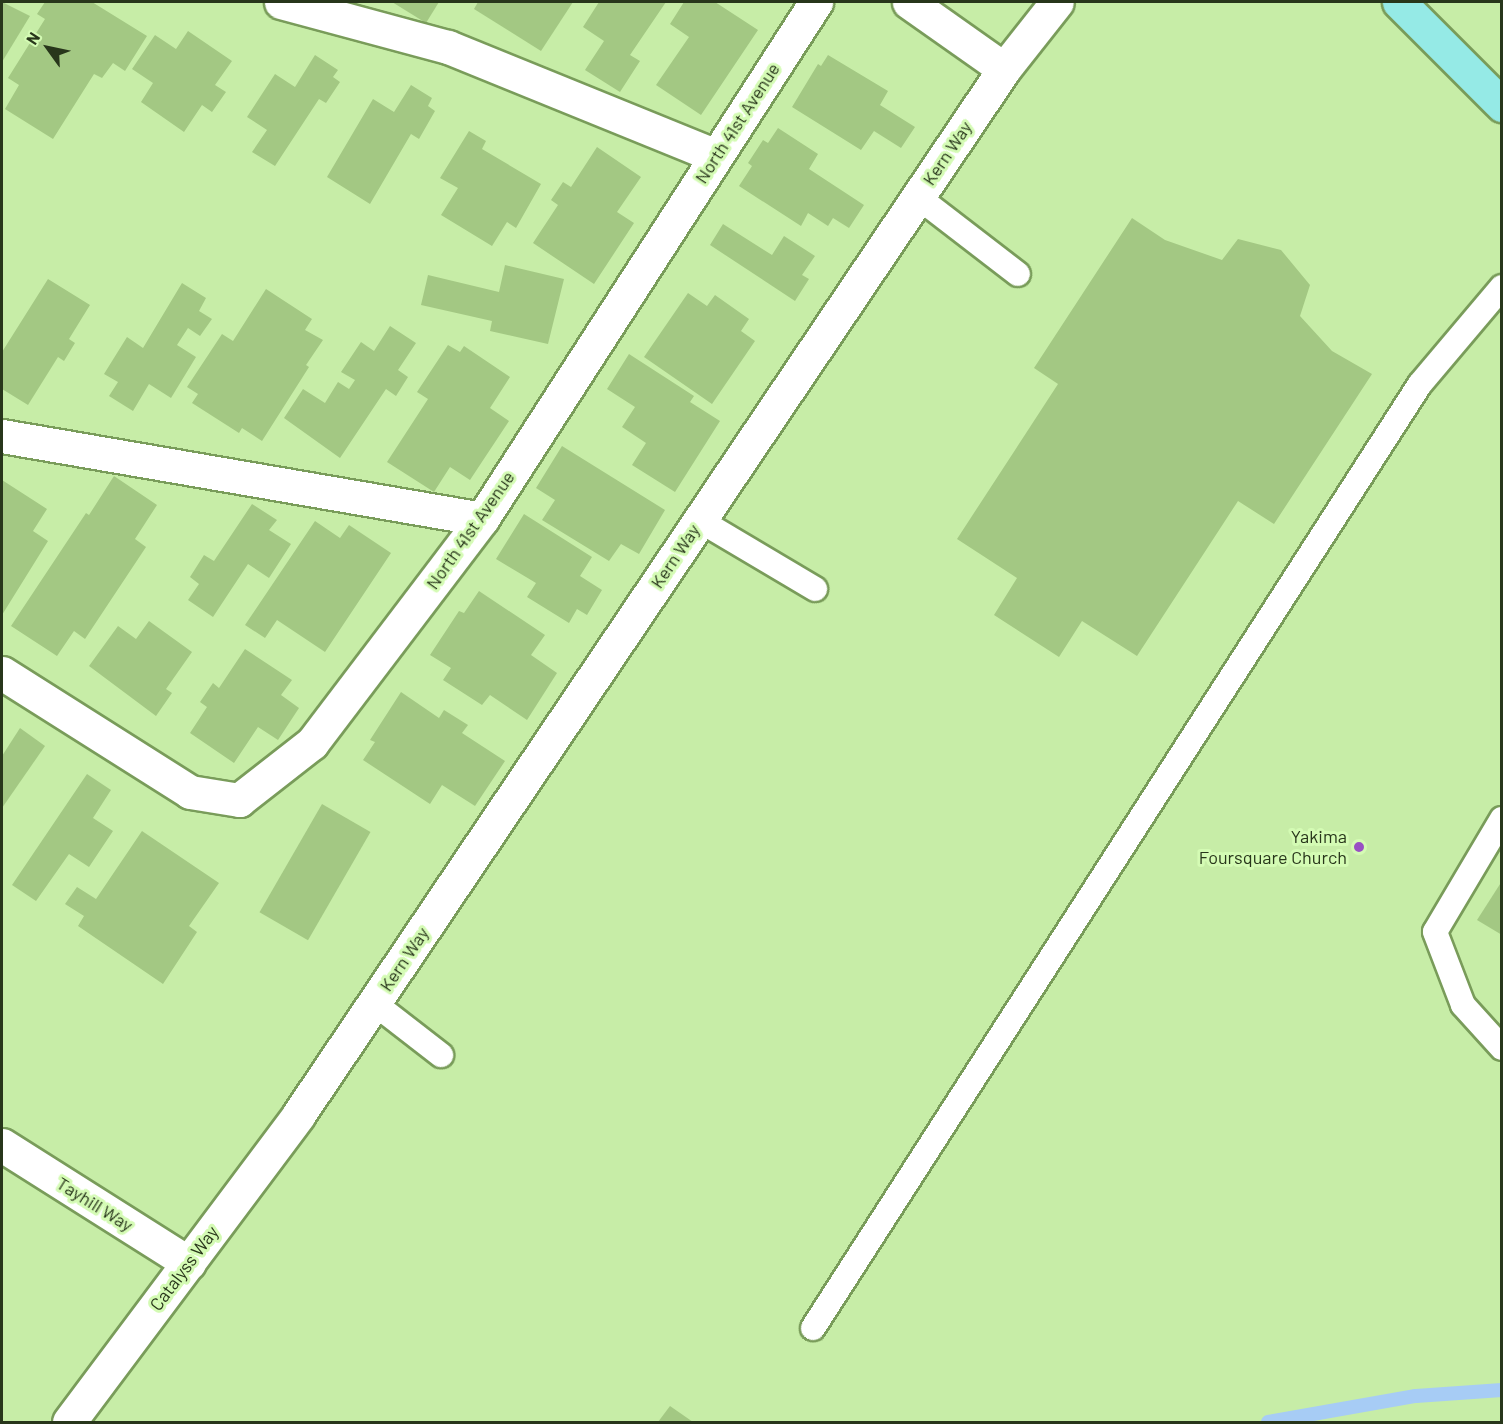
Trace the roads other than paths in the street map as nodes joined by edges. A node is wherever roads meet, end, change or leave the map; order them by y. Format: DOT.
graph roads {
  1 [pos="281,2"];
  2 [pos="816,2"];
  3 [pos="909,2"];
  4 [pos="1057,2"];
  5 [pos="1399,2"];
  6 [pos="1004,69"];
  7 [pos="1502,105"];
  8 [pos="716,156"];
  9 [pos="918,197"];
  10 [pos="1018,274"];
  11 [pos="1502,287"];
  12 [pos="2,436"];
  13 [pos="482,519"];
  14 [pos="699,520"];
  15 [pos="815,589"];
  16 [pos="2,673"];
  17 [pos="1502,819"];
  18 [pos="374,1003"];
  19 [pos="1502,1048"];
  20 [pos="441,1055"];
  21 [pos="299,1114"];
  22 [pos="2,1145"];
  23 [pos="189,1263"];
  24 [pos="813,1328"];
  25 [pos="69,1422"];
  1 -- 8 [label="street"];
  2 -- 8 [label="street, North 41st Avenue"];
  3 -- 6 [label="street"];
  4 -- 6 [label="street, Kern Way"];
  5 -- 7 [label="main road"];
  6 -- 9 [label="street, Kern Way"];
  8 -- 13 [label="street, North 41st Avenue"];
  9 -- 10 [label="lane"];
  9 -- 14 [label="street, Kern Way"];
  11 -- 24 [label="lane"];
  12 -- 13 [label="street"];
  13 -- 16 [label="street, North 41st Avenue"];
  14 -- 15 [label="lane"];
  14 -- 18 [label="street, Kern Way"];
  17 -- 19 [label="lane"];
  18 -- 20 [label="lane"];
  18 -- 21 [label="street, Kern Way"];
  21 -- 23 [label="street, Catalyss Way"];
  22 -- 23 [label="street, Tayhill Way"];
  23 -- 25 [label="street, Catalyss Way"];
}
